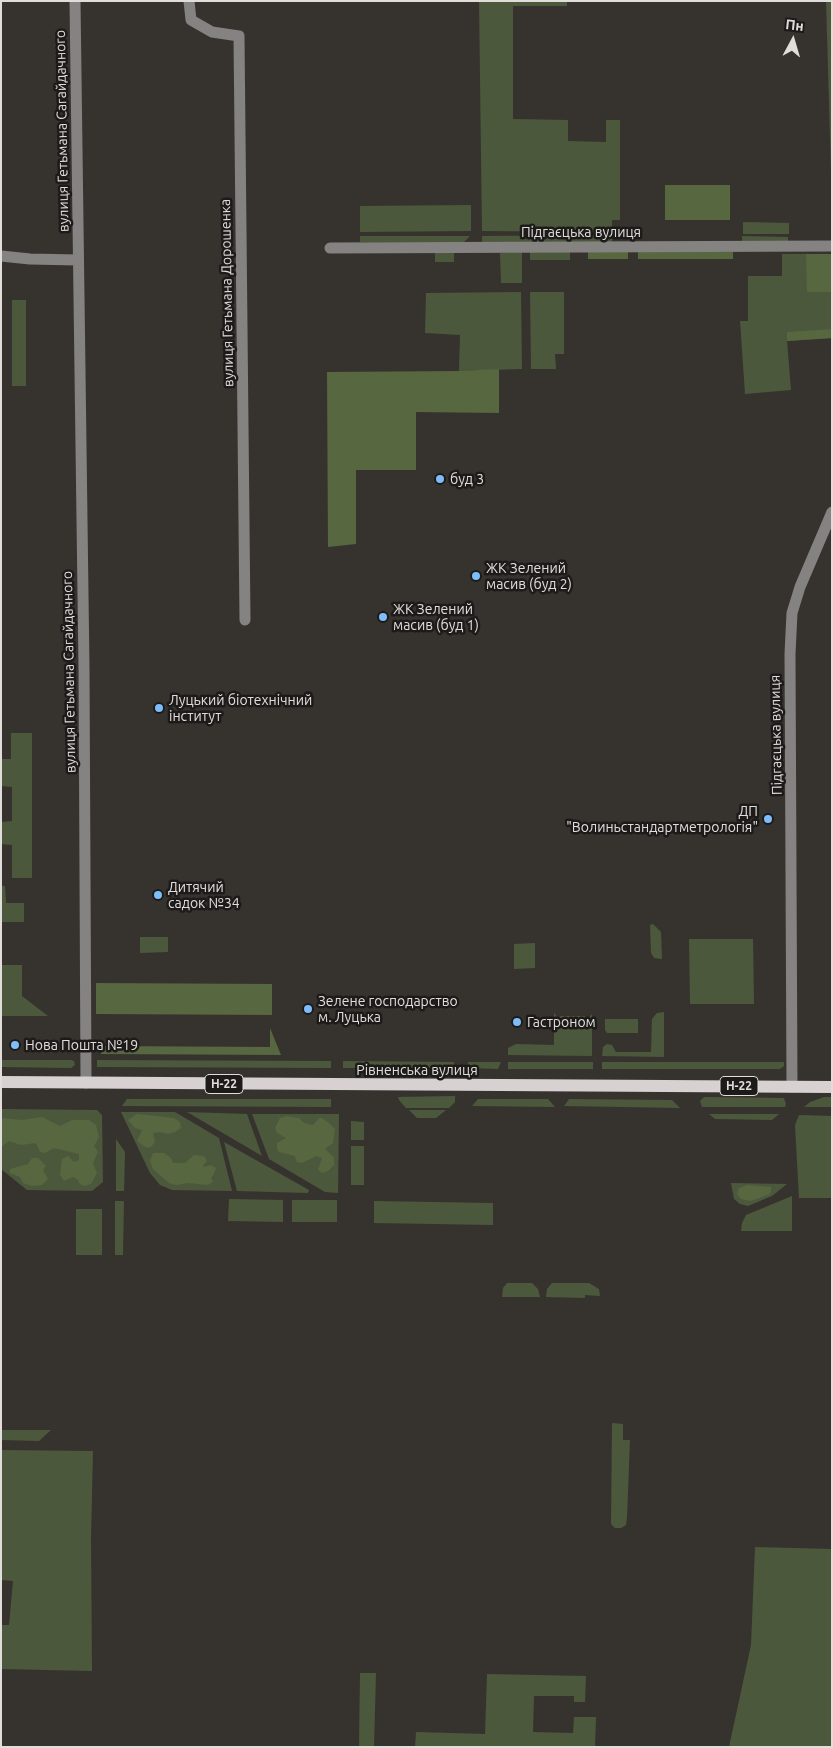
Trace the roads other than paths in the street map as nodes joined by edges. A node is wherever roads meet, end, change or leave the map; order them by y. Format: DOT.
graph roads {
  1 [pos="75,1"];
  2 [pos="189,1"];
  3 [pos="832,246"];
  4 [pos="330,248"];
  5 [pos="1,256"];
  6 [pos="78,260"];
  7 [pos="832,512"];
  8 [pos="245,620"];
  9 [pos="1,1082"];
  10 [pos="86,1083"];
  11 [pos="792,1086"];
  12 [pos="832,1087"];
  1 -- 6 [label="street, вулиця Гетьмана Сагайдачного"];
  2 -- 8 [label="street, вулиця Гетьмана Дорошенка"];
  3 -- 4 [label="street, Підгаєцька вулиця"];
  5 -- 6 [label="street"];
  6 -- 10 [label="street, вулиця Гетьмана Сагайдачного"];
  7 -- 11 [label="street, Підгаєцька вулиця"];
  9 -- 10 [label="main road, Рівненська вулиця / Н-22"];
  10 -- 11 [label="main road, Рівненська вулиця / Н-22"];
  11 -- 12 [label="main road, Рівненська вулиця / Н-22"];
}
